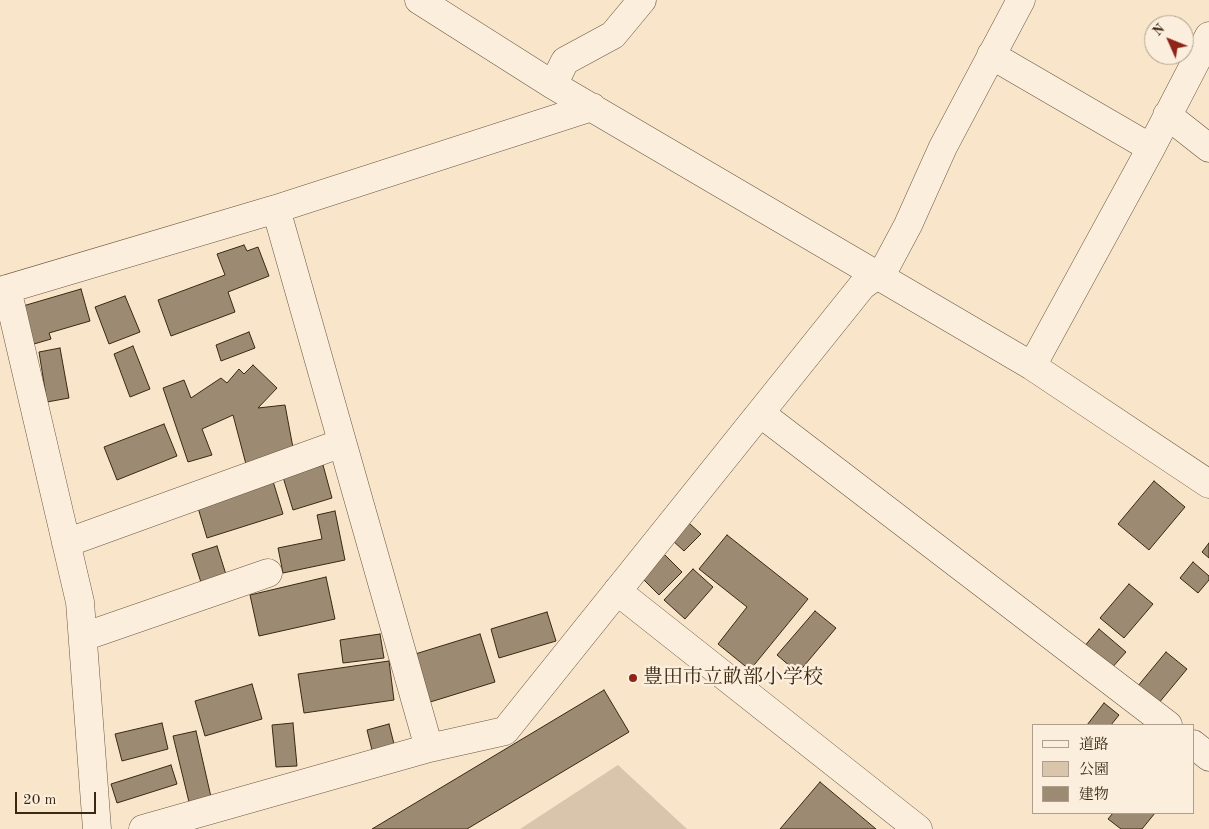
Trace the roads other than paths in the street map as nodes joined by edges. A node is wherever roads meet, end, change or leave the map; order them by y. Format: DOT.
graph roads {
  1 [pos="419,0"];
  2 [pos="642,0"];
  3 [pos="1021,0"];
  4 [pos="1209,36"];
  5 [pos="991,55"];
  6 [pos="553,85"];
  7 [pos="592,107"];
  8 [pos="1167,115"];
  9 [pos="1151,148"];
  10 [pos="1209,148"];
  11 [pos="276,209"];
  12 [pos="876,276"];
  13 [pos="3,290"];
  14 [pos="1032,366"];
  15 [pos="760,413"];
  16 [pos="342,442"];
  17 [pos="1209,484"];
  18 [pos="66,543"];
  19 [pos="268,573"];
  20 [pos="617,591"];
  21 [pos="83,637"];
  22 [pos="1167,724"];
  23 [pos="1194,745"];
  24 [pos="429,748"];
  25 [pos="1209,757"];
  26 [pos="97,829"];
  27 [pos="143,829"];
  28 [pos="918,829"];
  1 -- 6 [label="street"];
  2 -- 6 [label="street"];
  3 -- 5 [label="street"];
  4 -- 8 [label="street"];
  5 -- 9 [label="street"];
  5 -- 12 [label="street"];
  6 -- 7 [label="street"];
  7 -- 11 [label="street"];
  7 -- 12 [label="street"];
  8 -- 9 [label="street"];
  8 -- 10 [label="street"];
  9 -- 14 [label="street"];
  11 -- 13 [label="street"];
  11 -- 16 [label="street"];
  12 -- 14 [label="street"];
  12 -- 15 [label="street"];
  13 -- 18 [label="street"];
  14 -- 17 [label="street"];
  15 -- 20 [label="street"];
  15 -- 22 [label="street"];
  16 -- 18 [label="street"];
  16 -- 24 [label="street"];
  18 -- 21 [label="street"];
  19 -- 21 [label="street"];
  20 -- 24 [label="street"];
  20 -- 28 [label="street"];
  21 -- 26 [label="street"];
  23 -- 25 [label="street"];
  24 -- 27 [label="street"];
}
